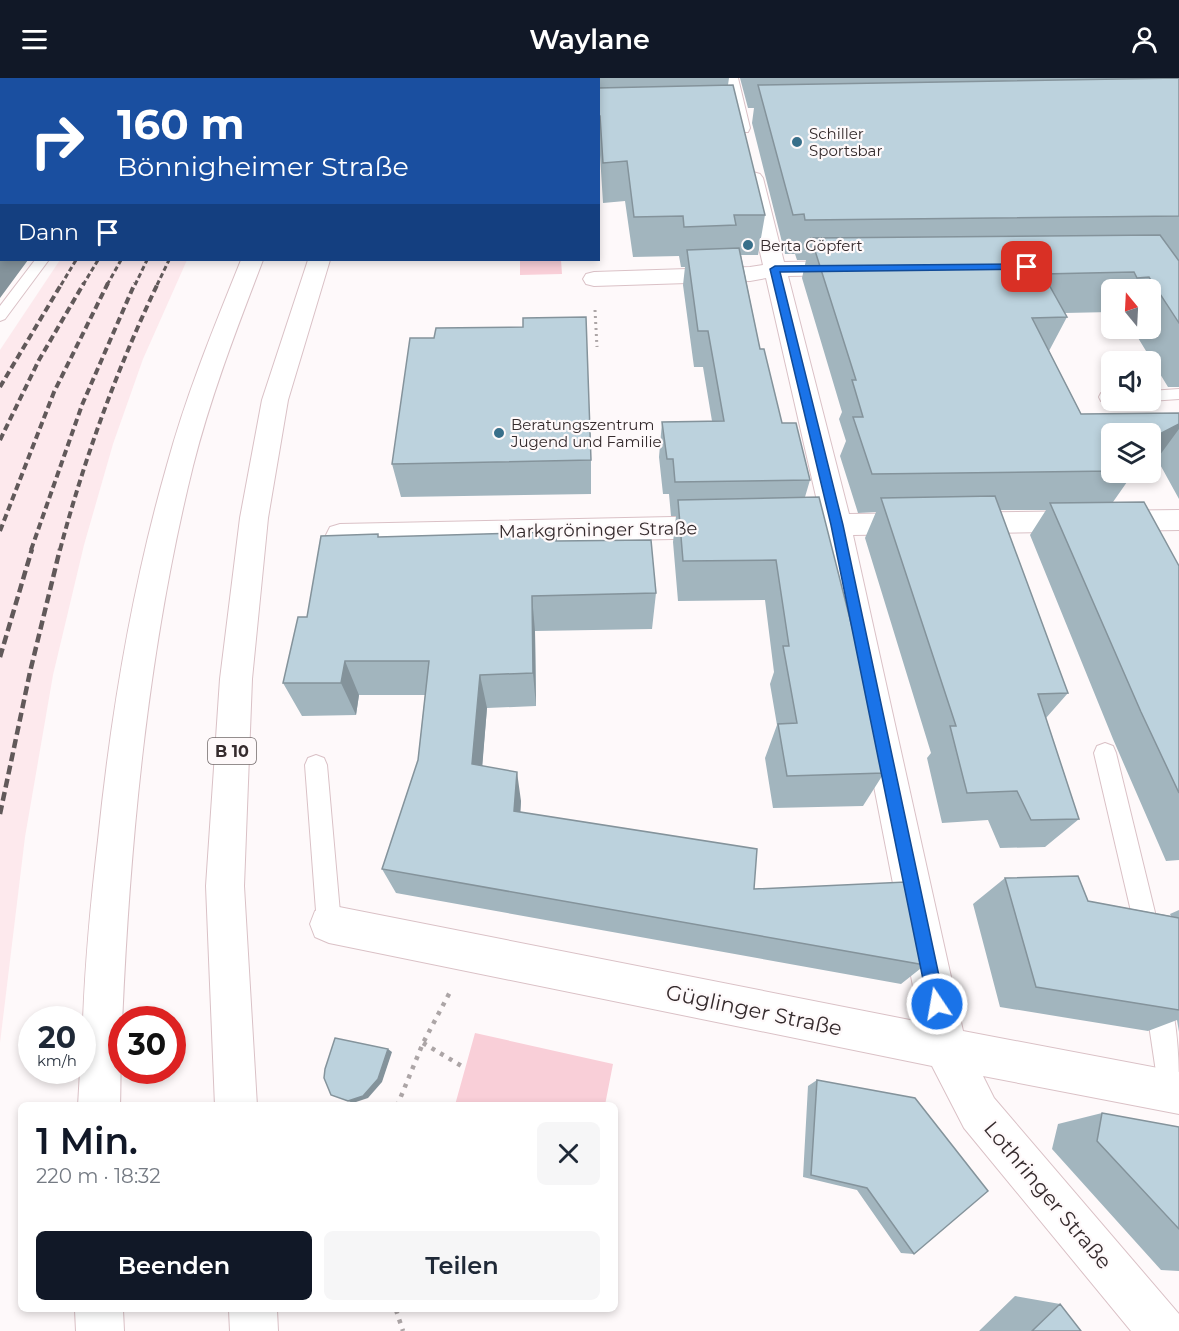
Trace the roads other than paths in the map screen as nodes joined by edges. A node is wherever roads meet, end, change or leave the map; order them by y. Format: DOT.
graph roads {
  1 [pos="729,78"];
  2 [pos="41,261"];
  3 [pos="252,261"];
  4 [pos="319,261"];
  5 [pos="870,268"];
  6 [pos="775,269"];
  7 [pos="594,279"];
  8 [pos="0,316"];
  9 [pos="1179,394"];
  10 [pos="1161,395"];
  11 [pos="1179,520"];
  12 [pos="837,525"];
  13 [pos="789,526"];
  14 [pos="742,527"];
  15 [pos="340,535"];
  16 [pos="1105,753"];
  17 [pos="316,765"];
  18 [pos="329,924"];
  19 [pos="946,1050"];
  20 [pos="1176,1093"];
  21 [pos="99,1102"];
  22 [pos="236,1102"];
  23 [pos="99,1312"];
  24 [pos="253,1312"];
  25 [pos="100,1331"];
  26 [pos="255,1331"];
  27 [pos="1162,1331"];
  1 -- 6 [label="main road, Lothringer Straße"];
  2 -- 8 [label="lane"];
  3 -- 21 [label="main road"];
  4 -- 22 [label="main road, B 10"];
  5 -- 6 [label="main road"];
  6 -- 7 [label="main road"];
  6 -- 12 [label="main road, Lothringer Straße"];
  9 -- 10 [label="lane"];
  11 -- 12 [label="main road"];
  12 -- 13 [label="main road"];
  12 -- 19 [label="main road, Lothringer Straße"];
  14 -- 15 [label="main road, Markgröninger Straße"];
  16 -- 20 [label="lane"];
  17 -- 18 [label="lane"];
  18 -- 19 [label="main road, Güglinger Straße"];
  19 -- 20 [label="main road, Güglinger Straße"];
  19 -- 27 [label="main road, Lothringer Straße"];
  23 -- 25 [label="main road"];
  24 -- 26 [label="main road"];
}
